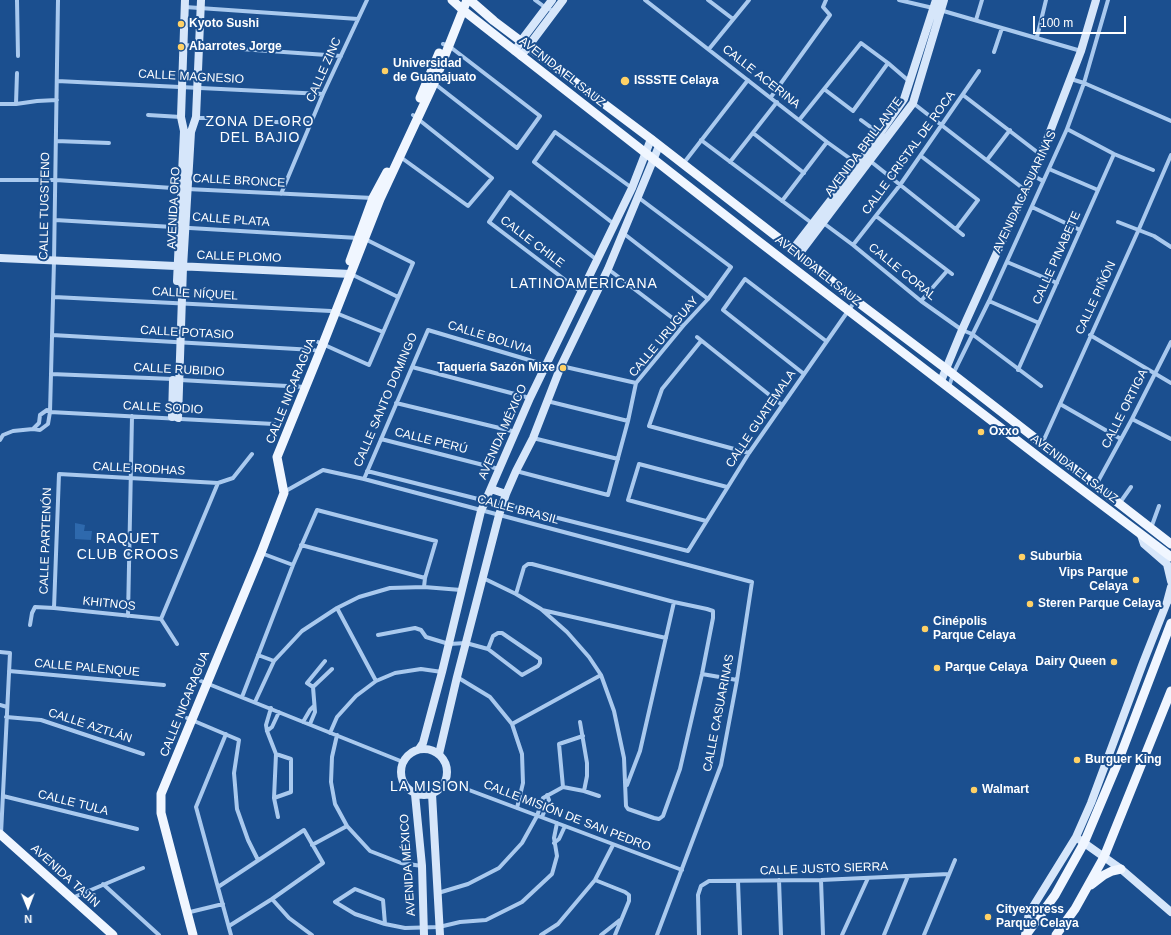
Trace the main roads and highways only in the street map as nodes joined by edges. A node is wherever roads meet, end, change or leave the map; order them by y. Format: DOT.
graph roads {
  1 [pos="468,0"];
  2 [pos="459,4"];
  3 [pos="399,155"];
  4 [pos="361,238"];
  5 [pos="1045,446"];
  6 [pos="1040,458"];
  7 [pos="1121,505"];
  8 [pos="1116,516"];
  9 [pos="1171,544"];
  10 [pos="1171,557"];
  11 [pos="1171,623"];
  12 [pos="1171,691"];
  13 [pos="1,834"];
  14 [pos="1121,869"];
  15 [pos="1087,889"];
  16 [pos="185,913"];
  17 [pos="113,935"];
  18 [pos="189,935"];
  19 [pos="193,935"];
  20 [pos="1025,935"];
  21 [pos="1056,935"];
  1 -- 2 [label="main road, CALLE NICARAGUA"];
  1 -- 5 [label="main road, AVENIDA EL SAUZ"];
  2 -- 3 [label="main road, CALLE NICARAGUA"];
  2 -- 6 [label="main road, AVENIDA EL SAUZ"];
  3 -- 4 [label="main road, CALLE NICARAGUA"];
  3 -- 4 [label="main road, CALLE NICARAGUA"];
  4 -- 16 [label="main road, CALLE NICARAGUA"];
  5 -- 6 [label="main road"];
  5 -- 7 [label="main road, AVENIDA EL SAUZ"];
  6 -- 8 [label="main road, AVENIDA EL SAUZ"];
  7 -- 8 [label="main road"];
  7 -- 9 [label="main road, AVENIDA EL SAUZ"];
  8 -- 10 [label="main road, AVENIDA EL SAUZ"];
  11 -- 20 [label="main road"];
  12 -- 15 [label="main road"];
  13 -- 17 [label="main road, AVENIDA TAJÍN"];
  14 -- 15 [label="main road"];
  15 -- 21 [label="main road"];
  16 -- 18 [label="main road, CALLE NICARAGUA"];
  16 -- 19 [label="main road, CALLE NICARAGUA"];
}
